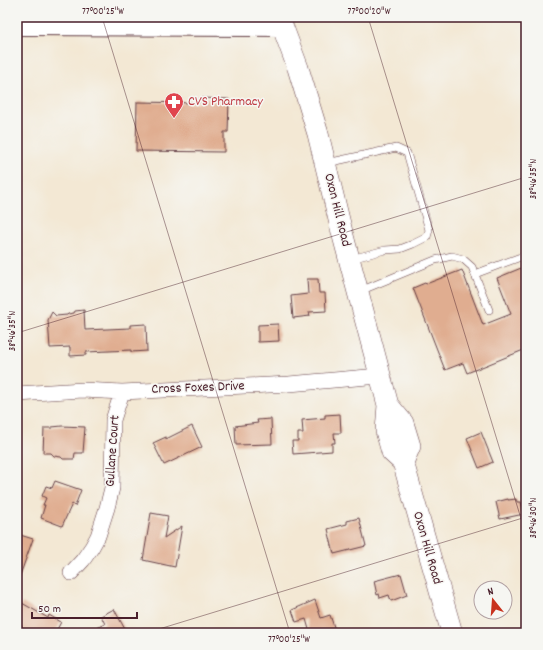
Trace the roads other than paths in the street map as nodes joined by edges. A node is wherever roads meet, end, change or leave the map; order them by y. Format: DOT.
graph roads {
  1 [pos="281,22"];
  2 [pos="17,26"];
  3 [pos="326,164"];
  4 [pos="526,255"];
  5 [pos="349,260"];
  6 [pos="475,274"];
  7 [pos="358,292"];
  8 [pos="489,310"];
  9 [pos="379,376"];
  10 [pos="122,392"];
  11 [pos="17,394"];
  12 [pos="70,573"];
  13 [pos="452,633"];
  1 -- 2 [label="street"];
  1 -- 3 [label="main road, Oxon Hill Road"];
  3 -- 5 [label="main road, Oxon Hill Road"];
  3 -- 5 [label="lane"];
  4 -- 6 [label="lane"];
  5 -- 7 [label="main road, Oxon Hill Road"];
  6 -- 7 [label="lane"];
  6 -- 8 [label="lane"];
  7 -- 9 [label="main road, Oxon Hill Road"];
  9 -- 10 [label="street, Cross Foxes Drive"];
  9 -- 13 [label="main road, Oxon Hill Road"];
  10 -- 11 [label="street, Cross Foxes Drive"];
  10 -- 12 [label="street, Gullane Court"];
}
